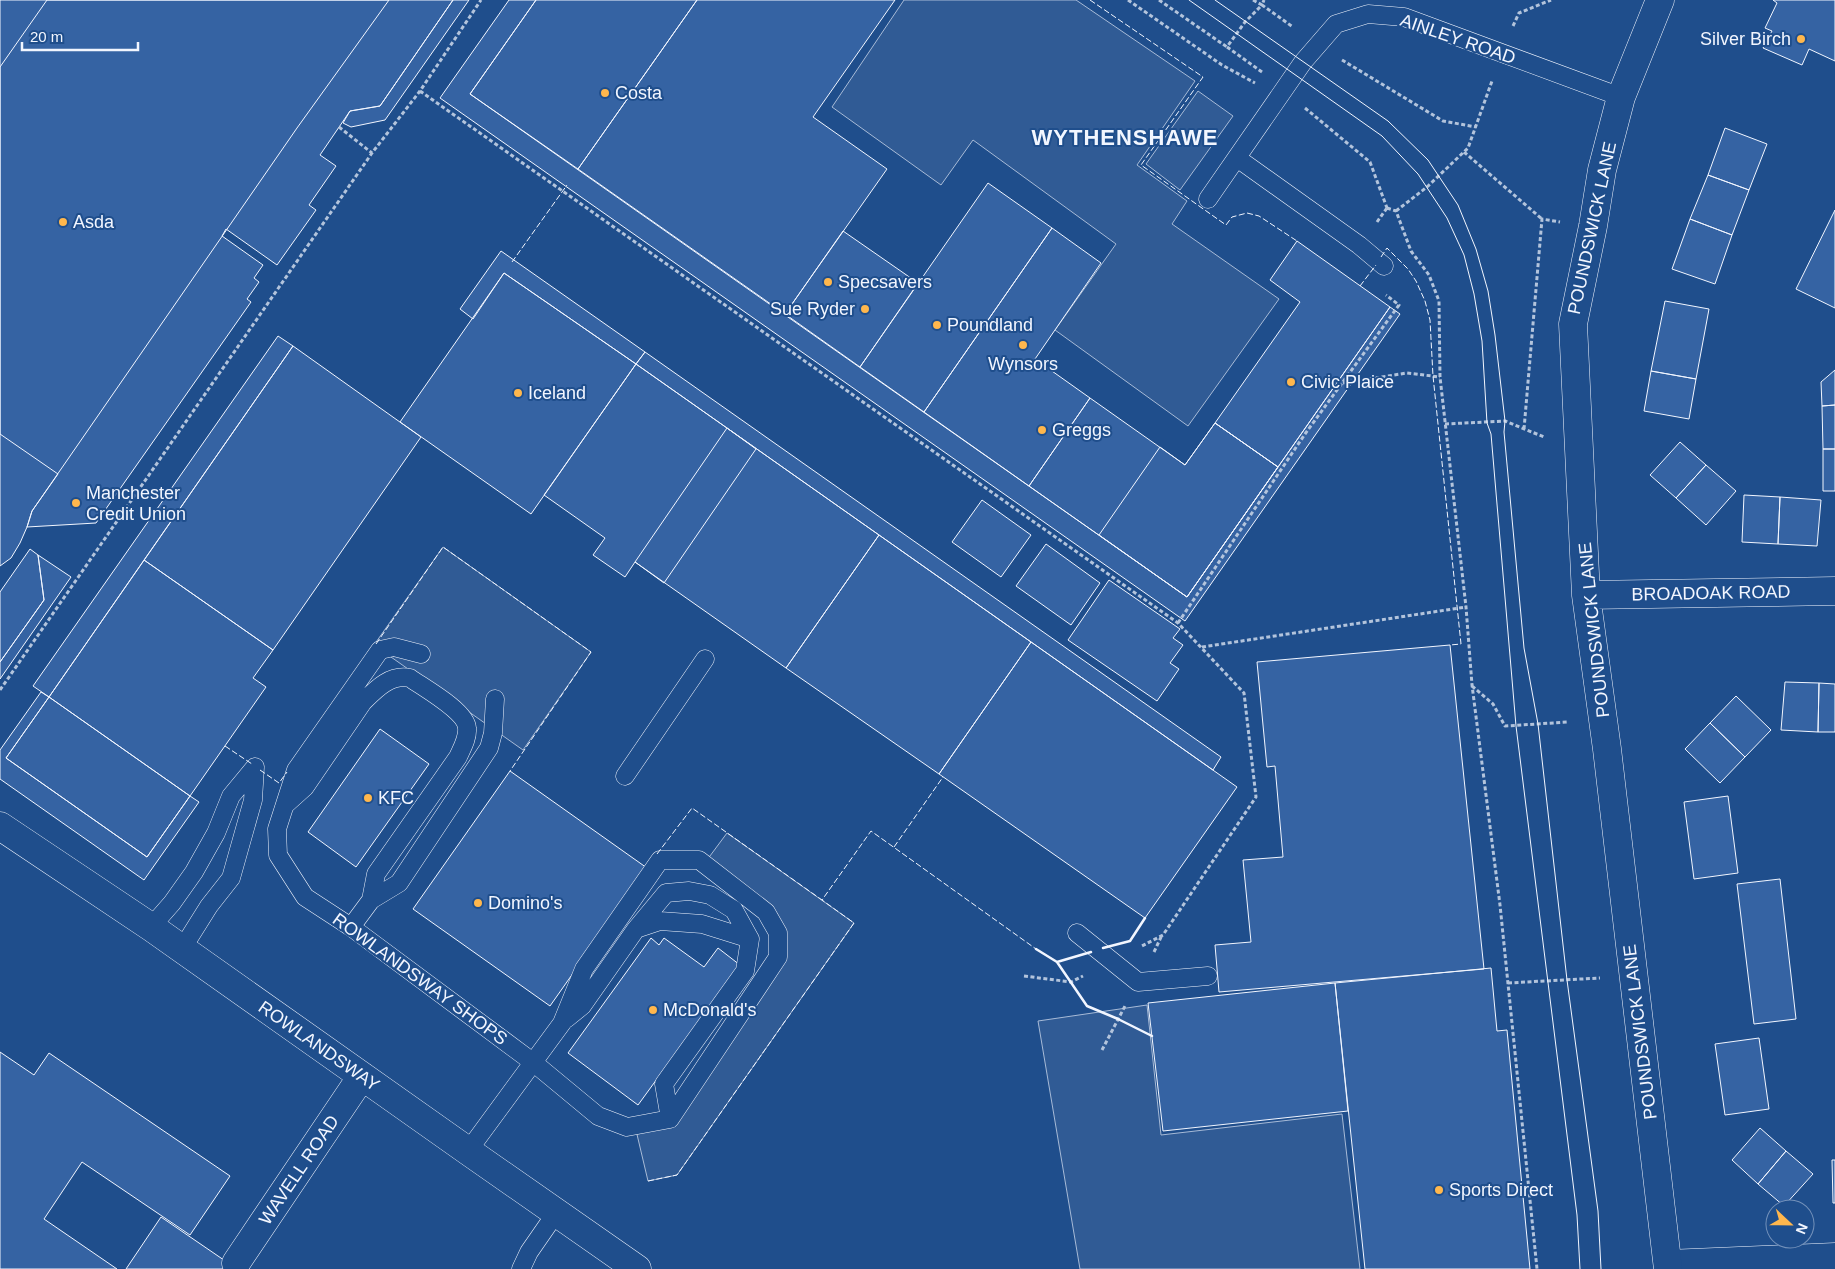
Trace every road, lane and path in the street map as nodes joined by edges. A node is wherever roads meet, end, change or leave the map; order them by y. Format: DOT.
graph roads {
  1 [pos="481,0"];
  2 [pos="1128,0"];
  3 [pos="1159,0"];
  4 [pos="1253,0"];
  5 [pos="1264,0"];
  6 [pos="1551,0"];
  7 [pos="1660,0"];
  8 [pos="1262,5"];
  9 [pos="1318,44"];
  10 [pos="1227,47"];
  11 [pos="1501,54"];
  12 [pos="420,91"];
  13 [pos="1282,92"];
  14 [pos="1621,97"];
  15 [pos="1476,127"];
  16 [pos="340,128"];
  17 [pos="1464,152"];
  18 [pos="372,153"];
  19 [pos="1237,158"];
  20 [pos="1208,200"];
  21 [pos="1387,208"];
  22 [pos="1396,211"];
  23 [pos="1542,219"];
  24 [pos="1354,241"];
  25 [pos="1384,266"];
  26 [pos="1385,295"];
  27 [pos="1440,377"];
  28 [pos="1342,384"];
  29 [pos="1445,424"];
  30 [pos="1578,450"];
  31 [pos="1835,591"];
  32 [pos="1586,595"];
  33 [pos="1466,607"];
  34 [pos="1178,622"];
  35 [pos="1201,647"];
  36 [pos="421,654"];
  37 [pos="706,659"];
  38 [pos="1472,685"];
  39 [pos="0,690"];
  40 [pos="495,699"];
  41 [pos="1574,722"];
  42 [pos="625,776"];
  43 [pos="284,805"];
  44 [pos="0,826"];
  45 [pos="371,900"];
  46 [pos="151,927"];
  47 [pos="351,927"];
  48 [pos="636,929"];
  49 [pos="1077,933"];
  50 [pos="750,939"];
  51 [pos="182,949"];
  52 [pos="1111,962"];
  53 [pos="1024,976"];
  54 [pos="1208,976"];
  55 [pos="1633,976"];
  56 [pos="1508,984"];
  57 [pos="562,1023"];
  58 [pos="534,1063"];
  59 [pos="362,1076"];
  60 [pos="670,1119"];
  61 [pos="468,1151"];
  62 [pos="556,1213"];
  63 [pos="1835,1257"];
  64 [pos="236,1263"];
  65 [pos="1668,1266"];
  66 [pos="521,1269"];
  67 [pos="637,1269"];
  68 [pos="1537,1269"];
  1 -- 12 [label="path"];
  2 -- 13 [label="path"];
  3 -- 10 [label="path"];
  4 -- 8 [label="path"];
  5 -- 8 [label="path"];
  6 -- 11 [label="path"];
  7 -- 14 [label="street, POUNDSWICK LANE"];
  8 -- 9 [label="path"];
  8 -- 10 [label="path"];
  9 -- 11 [label="lane, AINLEY ROAD"];
  9 -- 13 [label="lane, AINLEY ROAD"];
  9 -- 15 [label="path"];
  10 -- 13 [label="path"];
  11 -- 14 [label="lane, AINLEY ROAD"];
  11 -- 15 [label="path"];
  12 -- 18 [label="path"];
  12 -- 34 [label="path"];
  13 -- 19 [label="lane, AINLEY ROAD"];
  13 -- 21 [label="path"];
  14 -- 30 [label="street, POUNDSWICK LANE"];
  15 -- 17 [label="path"];
  16 -- 18 [label="path"];
  17 -- 22 [label="path"];
  17 -- 23 [label="path"];
  18 -- 39 [label="path"];
  19 -- 20 [label="lane, AINLEY ROAD"];
  19 -- 24 [label="lane"];
  21 -- 22 [label="path"];
  21 -- 24 [label="path"];
  22 -- 27 [label="path"];
  24 -- 25 [label="lane"];
  26 -- 28 [label="path"];
  27 -- 28 [label="path"];
  27 -- 29 [label="path"];
  28 -- 34 [label="path"];
  29 -- 30 [label="path"];
  29 -- 33 [label="path"];
  30 -- 32 [label="street, POUNDSWICK LANE"];
  31 -- 32 [label="street, BROADOAK ROAD"];
  32 -- 55 [label="street, POUNDSWICK LANE"];
  33 -- 35 [label="path"];
  33 -- 38 [label="path"];
  34 -- 35 [label="path"];
  35 -- 52 [label="path"];
  36 -- 43 [label="lane"];
  37 -- 42 [label="lane"];
  38 -- 41 [label="path"];
  38 -- 56 [label="path"];
  40 -- 45 [label="lane"];
  43 -- 45 [label="lane"];
  43 -- 47 [label="lane, ROWLANDSWAY SHOPS"];
  44 -- 46 [label="street, ROWLANDSWAY"];
  45 -- 47 [label="lane"];
  46 -- 51 [label="street, ROWLANDSWAY"];
  46 -- 51 [label="lane"];
  47 -- 58 [label="lane, ROWLANDSWAY SHOPS"];
  48 -- 50 [label="lane"];
  48 -- 50 [label="lane"];
  48 -- 57 [label="lane"];
  49 -- 52 [label="lane"];
  50 -- 60 [label="lane"];
  51 -- 59 [label="street, ROWLANDSWAY"];
  52 -- 53 [label="path"];
  52 -- 54 [label="lane"];
  55 -- 56 [label="path"];
  55 -- 65 [label="street, POUNDSWICK LANE"];
  56 -- 68 [label="path"];
  57 -- 58 [label="lane"];
  57 -- 60 [label="lane"];
  58 -- 60 [label="lane, ROWLANDSWAY SHOPS"];
  58 -- 61 [label="lane"];
  59 -- 61 [label="street, ROWLANDSWAY"];
  59 -- 64 [label="street, WAVELL ROAD"];
  61 -- 62 [label="street, ROWLANDSWAY"];
  62 -- 66 [label="lane"];
  62 -- 67 [label="street, ROWLANDSWAY"];
  63 -- 65 [label="street"];
}
